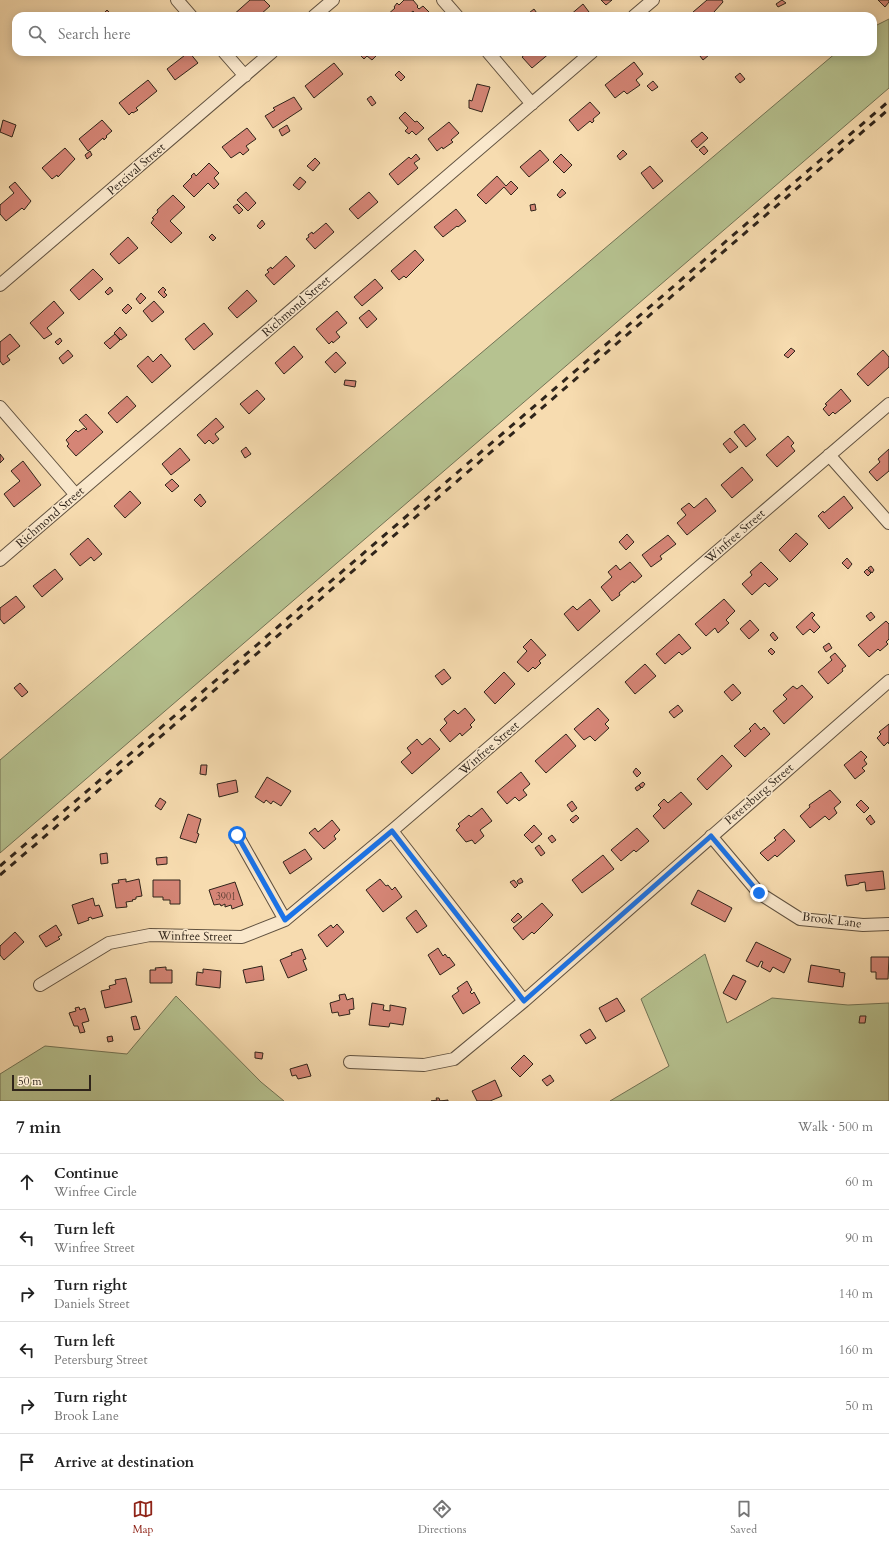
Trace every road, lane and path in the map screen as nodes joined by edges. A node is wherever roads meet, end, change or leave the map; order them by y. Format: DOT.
graph roads {
  1 [pos="177,0"];
  2 [pos="333,0"];
  3 [pos="443,0"];
  4 [pos="653,0"];
  5 [pos="188,12"];
  6 [pos="319,12"];
  7 [pos="454,12"];
  8 [pos="639,12"];
  9 [pos="228,56"];
  10 [pos="268,56"];
  11 [pos="491,56"];
  12 [pos="587,56"];
  13 [pos="245,76"];
  14 [pos="532,104"];
  15 [pos="0,285"];
  16 [pos="889,404"];
  17 [pos="0,407"];
  18 [pos="829,455"];
  19 [pos="76,495"];
  20 [pos="889,523"];
  21 [pos="0,560"];
  22 [pos="889,681"];
  23 [pos="392,831"];
  24 [pos="237,835"];
  25 [pos="711,836"];
  26 [pos="285,920"];
  27 [pos="889,924"];
  28 [pos="40,985"];
  29 [pos="524,1001"];
  30 [pos="350,1062"];
  1 -- 5 [label="street"];
  2 -- 6 [label="street"];
  3 -- 7 [label="street"];
  4 -- 8 [label="street"];
  9 -- 13 [label="street"];
  10 -- 13 [label="street, Percival Street"];
  11 -- 14 [label="street"];
  12 -- 14 [label="street, Richmond Street"];
  13 -- 15 [label="street, Percival Street"];
  14 -- 19 [label="street, Richmond Street"];
  16 -- 18 [label="street, Winfree Street"];
  17 -- 19 [label="street"];
  18 -- 20 [label="street"];
  18 -- 23 [label="street, Winfree Street"];
  19 -- 21 [label="street, Richmond Street"];
  22 -- 25 [label="street, Petersburg Street"];
  23 -- 26 [label="street, Winfree Street"];
  23 -- 29 [label="street"];
  24 -- 26 [label="street"];
  25 -- 27 [label="street, Brook Lane"];
  25 -- 29 [label="street, Petersburg Street"];
  26 -- 28 [label="street, Winfree Street"];
  29 -- 30 [label="street, Petersburg Street"];
}
